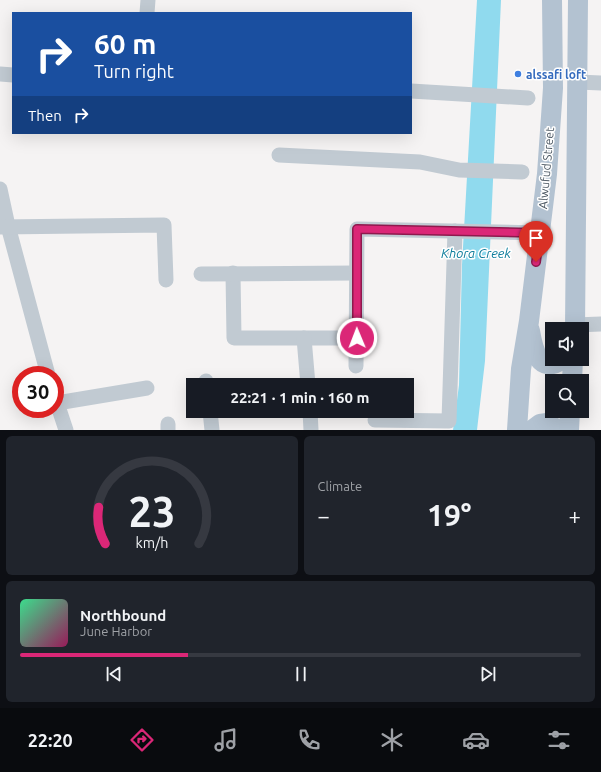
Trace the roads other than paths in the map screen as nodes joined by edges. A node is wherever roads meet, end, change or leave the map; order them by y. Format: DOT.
graph roads {
  1 [pos="148,0"];
  2 [pos="552,0"];
  3 [pos="578,0"];
  4 [pos="147,12"];
  5 [pos="0,74"];
  6 [pos="12,75"];
  7 [pos="578,82"];
  8 [pos="601,83"];
  9 [pos="412,91"];
  10 [pos="528,98"];
  11 [pos="279,155"];
  12 [pos="522,172"];
  13 [pos="0,189"];
  14 [pos="4,227"];
  15 [pos="455,231"];
  16 [pos="540,233"];
  17 [pos="233,273"];
  18 [pos="356,273"];
  19 [pos="201,274"];
  20 [pos="166,280"];
  21 [pos="529,321"];
  22 [pos="575,322"];
  23 [pos="601,324"];
  24 [pos="589,325"];
  25 [pos="304,338"];
  26 [pos="357,338"];
  27 [pos="545,363"];
  28 [pos="45,366"];
  29 [pos="356,366"];
  30 [pos="307,378"];
  31 [pos="147,388"];
  32 [pos="64,399"];
  33 [pos="62,418"];
  34 [pos="211,418"];
  35 [pos="310,418"];
  36 [pos="570,418"];
  37 [pos="375,420"];
  38 [pos="66,430"];
  39 [pos="212,430"];
  40 [pos="311,430"];
  41 [pos="517,430"];
  42 [pos="532,430"];
  43 [pos="558,430"];
  44 [pos="569,430"];
  1 -- 4 [label="street"];
  2 -- 16 [label="main road, Alwufud Street"];
  3 -- 7 [label="main road"];
  5 -- 6 [label="street"];
  7 -- 8 [label="street"];
  7 -- 22 [label="main road"];
  9 -- 10 [label="street"];
  11 -- 12 [label="street"];
  13 -- 14 [label="street"];
  14 -- 20 [label="street"];
  14 -- 28 [label="street"];
  15 -- 16 [label="street"];
  15 -- 18 [label="street"];
  15 -- 37 [label="street"];
  16 -- 21 [label="main road, Alwufud Street"];
  17 -- 18 [label="street"];
  17 -- 19 [label="street"];
  17 -- 25 [label="street"];
  18 -- 26 [label="street"];
  21 -- 27 [label="main road"];
  21 -- 41 [label="main road, Alwufud Street"];
  23 -- 24 [label="street"];
  25 -- 26 [label="street"];
  25 -- 30 [label="street"];
  26 -- 29 [label="street"];
  31 -- 32 [label="street"];
  33 -- 38 [label="street"];
  34 -- 39 [label="street"];
  35 -- 40 [label="street"];
  36 -- 44 [label="main road"];
  42 -- 43 [label="main road"];
}
